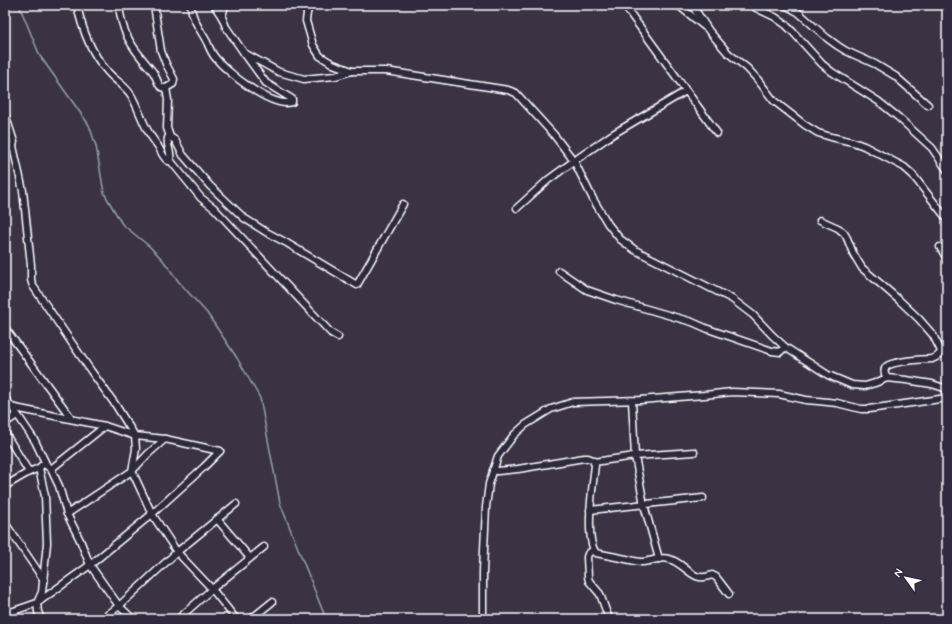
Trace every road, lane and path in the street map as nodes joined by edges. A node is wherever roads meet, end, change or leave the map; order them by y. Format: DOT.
graph roads {
  1 [pos="77,5"];
  2 [pos="119,5"];
  3 [pos="154,5"];
  4 [pos="191,5"];
  5 [pos="214,5"];
  6 [pos="225,5"];
  7 [pos="310,5"];
  8 [pos="624,5"];
  9 [pos="678,5"];
  10 [pos="692,5"];
  11 [pos="754,5"];
  12 [pos="785,5"];
  13 [pos="222,17"];
  14 [pos="710,31"];
  15 [pos="244,53"];
  16 [pos="352,71"];
  17 [pos="166,88"];
  18 [pos="686,91"];
  19 [pos="928,105"];
  20 [pos="5,114"];
  21 [pos="717,133"];
  22 [pos="170,138"];
  23 [pos="13,146"];
  24 [pos="5,148"];
  25 [pos="170,160"];
  26 [pos="574,161"];
  27 [pos="947,170"];
  28 [pos="403,204"];
  29 [pos="517,208"];
  30 [pos="947,219"];
  31 [pos="820,220"];
  32 [pos="940,247"];
  33 [pos="947,259"];
  34 [pos="559,271"];
  35 [pos="5,328"];
  36 [pos="338,337"];
  37 [pos="785,348"];
  38 [pos="887,378"];
  39 [pos="947,391"];
  40 [pos="5,398"];
  41 [pos="947,398"];
  42 [pos="632,401"];
  43 [pos="5,406"];
  44 [pos="12,408"];
  45 [pos="17,415"];
  46 [pos="72,420"];
  47 [pos="5,423"];
  48 [pos="105,426"];
  49 [pos="5,433"];
  50 [pos="135,436"];
  51 [pos="165,439"];
  52 [pos="694,452"];
  53 [pos="635,456"];
  54 [pos="594,462"];
  55 [pos="40,468"];
  56 [pos="49,468"];
  57 [pos="493,470"];
  58 [pos="132,471"];
  59 [pos="29,472"];
  60 [pos="5,486"];
  61 [pos="704,498"];
  62 [pos="236,504"];
  63 [pos="644,505"];
  64 [pos="590,510"];
  65 [pos="67,514"];
  66 [pos="152,514"];
  67 [pos="217,519"];
  68 [pos="5,524"];
  69 [pos="264,547"];
  70 [pos="593,550"];
  71 [pos="176,552"];
  72 [pos="250,558"];
  73 [pos="659,558"];
  74 [pos="90,565"];
  75 [pos="44,580"];
  76 [pos="212,589"];
  77 [pos="729,594"];
  78 [pos="272,602"];
  79 [pos="38,603"];
  80 [pos="119,606"];
  81 [pos="5,614"];
  82 [pos="41,619"];
  83 [pos="102,619"];
  84 [pos="133,619"];
  85 [pos="178,619"];
  86 [pos="236,619"];
  87 [pos="251,619"];
  88 [pos="484,619"];
  89 [pos="609,619"];
  1 -- 25 [label="street"];
  2 -- 17 [label="street"];
  3 -- 17 [label="street"];
  4 -- 15 [label="street"];
  5 -- 13 [label="street"];
  6 -- 13 [label="street"];
  7 -- 16 [label="street"];
  8 -- 18 [label="street"];
  9 -- 14 [label="street"];
  10 -- 14 [label="street"];
  11 -- 27 [label="street"];
  12 -- 19 [label="street"];
  13 -- 15 [label="street"];
  14 -- 30 [label="street"];
  15 -- 16 [label="street"];
  16 -- 26 [label="street"];
  17 -- 22 [label="street"];
  18 -- 21 [label="street"];
  18 -- 26 [label="street"];
  20 -- 23 [label="street"];
  22 -- 25 [label="street"];
  22 -- 28 [label="street"];
  23 -- 24 [label="street"];
  23 -- 50 [label="street"];
  25 -- 36 [label="street"];
  26 -- 29 [label="street"];
  26 -- 37 [label="street"];
  31 -- 38 [label="street"];
  32 -- 33 [label="street"];
  34 -- 37 [label="street"];
  35 -- 46 [label="street"];
  37 -- 38 [label="street"];
  38 -- 39 [label="street"];
  40 -- 44 [label="street"];
  41 -- 42 [label="street"];
  42 -- 53 [label="street"];
  42 -- 57 [label="street"];
  43 -- 44 [label="street"];
  44 -- 45 [label="street"];
  44 -- 46 [label="street"];
  45 -- 47 [label="street"];
  45 -- 56 [label="street"];
  46 -- 48 [label="street"];
  48 -- 50 [label="street"];
  48 -- 56 [label="street"];
  49 -- 59 [label="street"];
  50 -- 51 [label="street"];
  50 -- 58 [label="street"];
  51 -- 58 [label="street"];
  51 -- 66 [label="street"];
  52 -- 53 [label="street"];
  53 -- 54 [label="street"];
  53 -- 63 [label="street"];
  54 -- 57 [label="street"];
  54 -- 64 [label="street"];
  55 -- 56 [label="street"];
  55 -- 59 [label="street"];
  55 -- 75 [label="street"];
  56 -- 65 [label="street"];
  57 -- 88 [label="street"];
  58 -- 65 [label="street"];
  58 -- 66 [label="street"];
  59 -- 60 [label="street"];
  61 -- 63 [label="street"];
  62 -- 67 [label="street"];
  63 -- 64 [label="street"];
  63 -- 73 [label="street"];
  64 -- 70 [label="street"];
  65 -- 74 [label="street"];
  66 -- 71 [label="street"];
  66 -- 74 [label="street"];
  67 -- 71 [label="street"];
  67 -- 72 [label="street"];
  68 -- 75 [label="street"];
  69 -- 72 [label="street"];
  70 -- 73 [label="street"];
  70 -- 89 [label="street"];
  71 -- 76 [label="street"];
  71 -- 80 [label="street"];
  72 -- 76 [label="street"];
  73 -- 77 [label="street"];
  74 -- 79 [label="street"];
  74 -- 80 [label="street"];
  75 -- 79 [label="street"];
  76 -- 85 [label="street"];
  76 -- 86 [label="street"];
  78 -- 87 [label="street"];
  79 -- 81 [label="street"];
  79 -- 82 [label="street"];
  80 -- 83 [label="street"];
  80 -- 84 [label="street"];
}
